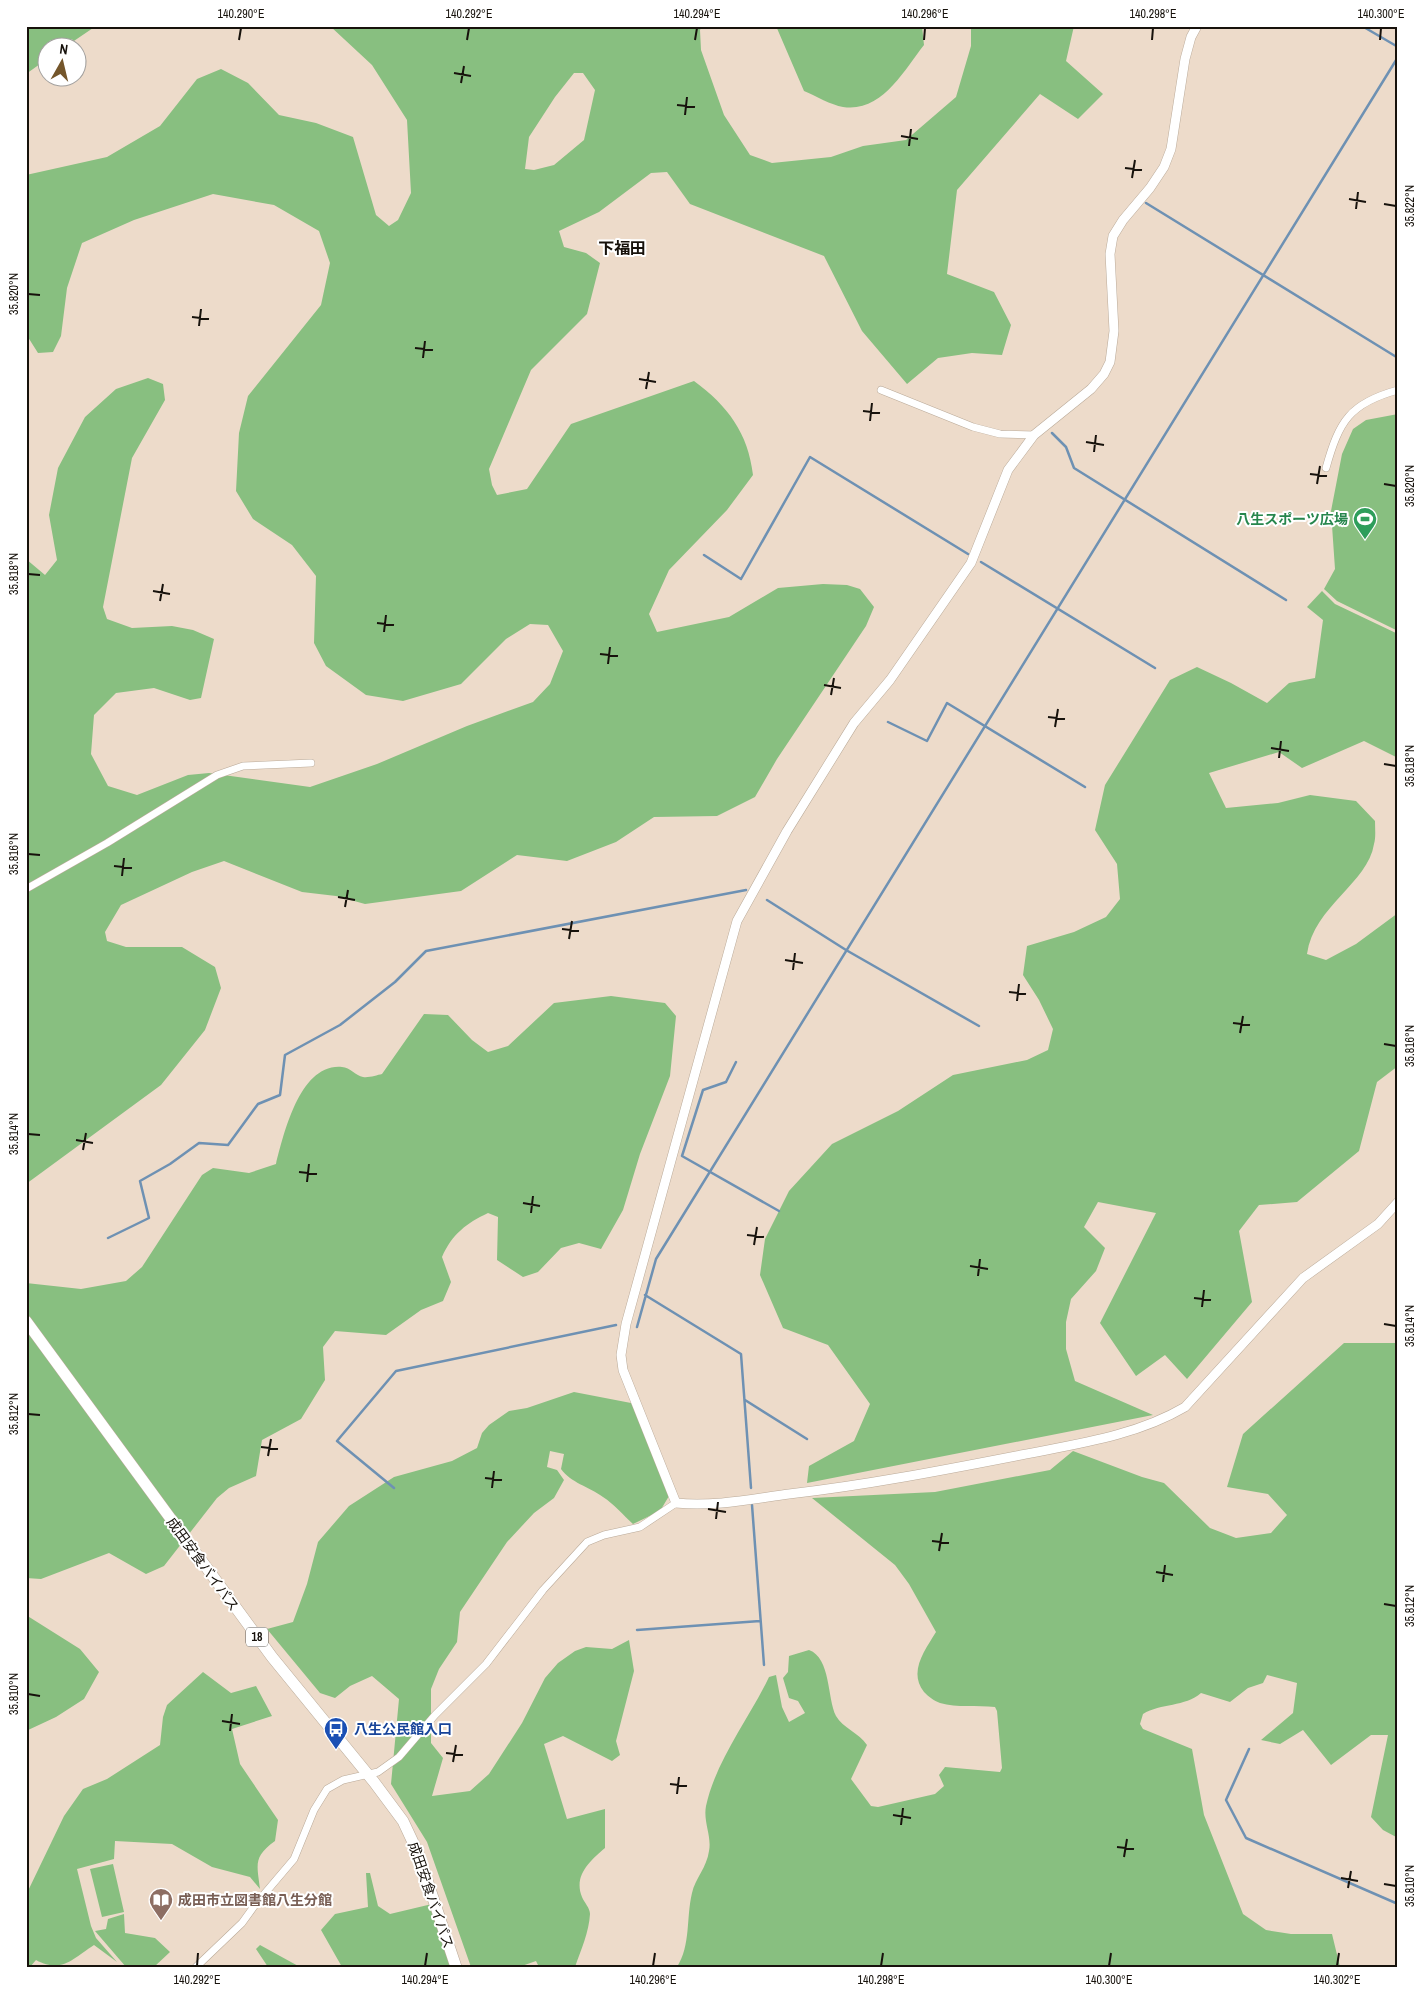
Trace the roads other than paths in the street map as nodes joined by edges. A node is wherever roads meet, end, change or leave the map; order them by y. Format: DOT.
graph roads {
  1 [pos="1197,26"];
  2 [pos="881,390"];
  3 [pos="1398,390"];
  4 [pos="1034,435"];
  5 [pos="1326,468"];
  6 [pos="311,763"];
  7 [pos="26,889"];
  8 [pos="1398,1202"];
  9 [pos="26,1321"];
  10 [pos="676,1503"];
  11 [pos="366,1773"];
  12 [pos="196,1967"];
  13 [pos="456,1967"];
  1 -- 4 [label="street"];
  2 -- 4 [label="street"];
  3 -- 5 [label="street"];
  4 -- 10 [label="street"];
  6 -- 7 [label="street"];
  8 -- 10 [label="street"];
  9 -- 11 [label="main road, 成田安食バイパス / 18"];
  10 -- 11 [label="street"];
  11 -- 12 [label="street"];
  11 -- 13 [label="main road, 成田安食バイパス / 18"];
}
